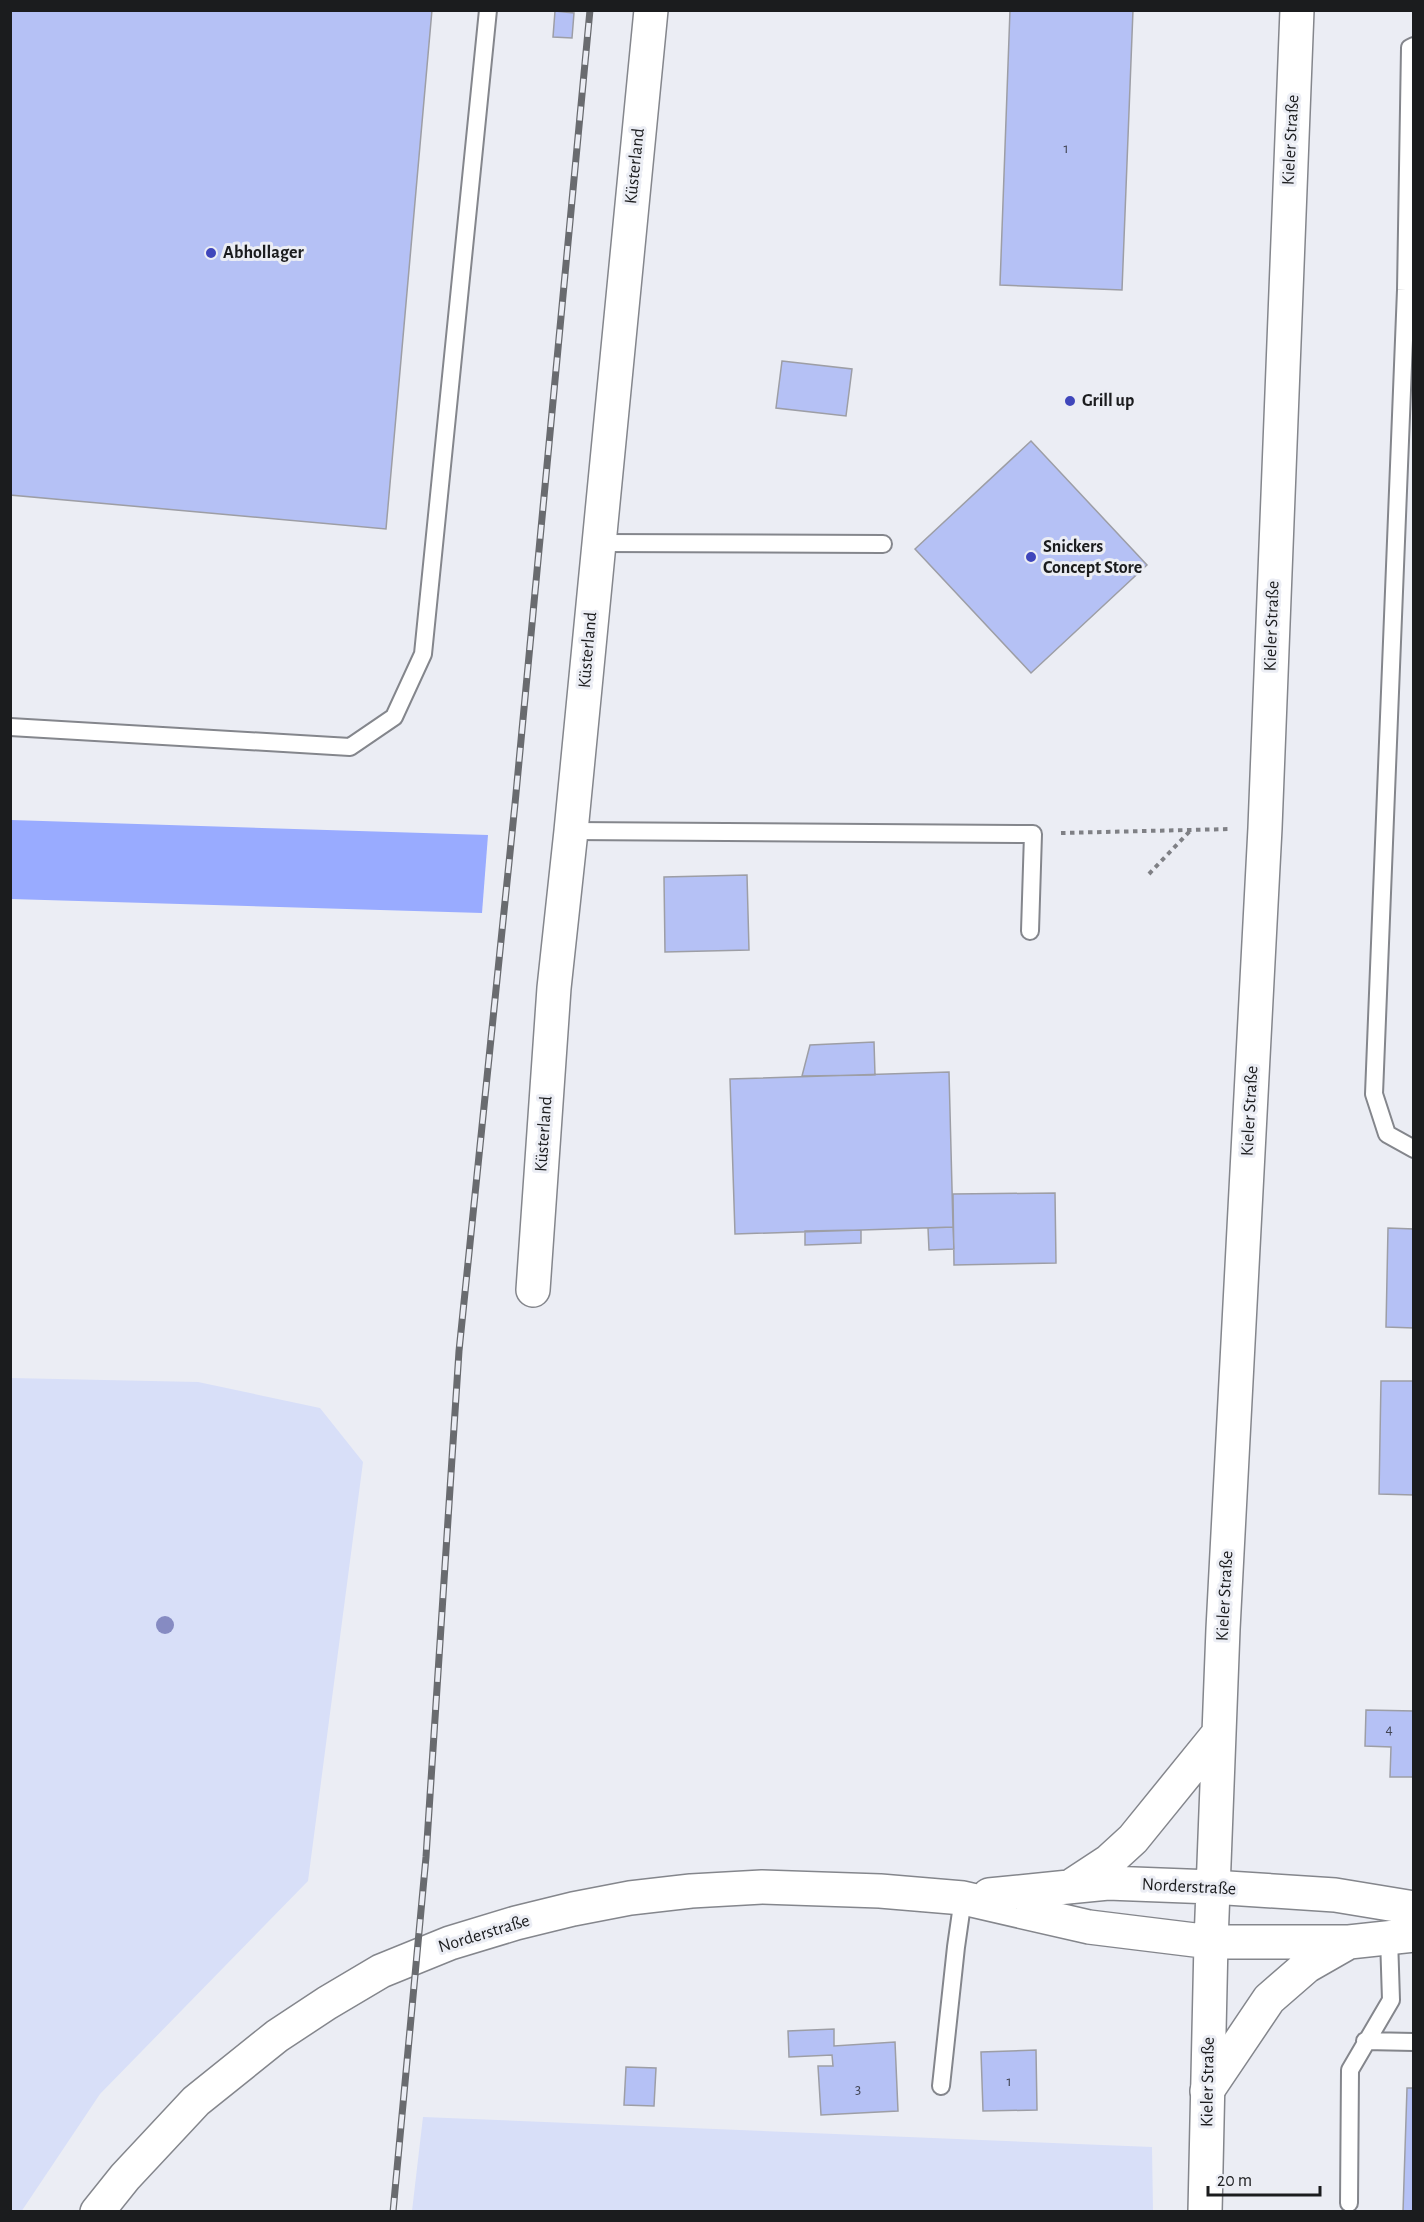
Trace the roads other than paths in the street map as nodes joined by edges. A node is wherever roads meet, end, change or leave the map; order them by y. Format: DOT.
graph roads {
  1 [pos="488,10"];
  2 [pos="651,10"];
  3 [pos="1297,10"];
  4 [pos="1413,46"];
  5 [pos="1410,290"];
  6 [pos="598,543"];
  7 [pos="883,544"];
  8 [pos="10,727"];
  9 [pos="571,831"];
  10 [pos="1030,931"];
  11 [pos="1413,1149"];
  12 [pos="533,1290"];
  13 [pos="1219,1733"];
  14 [pos="1070,1887"];
  15 [pos="1212,1887"];
  16 [pos="963,1898"];
  17 [pos="1413,1908"];
  18 [pos="1401,1936"];
  19 [pos="1211,1942"];
  20 [pos="1349,1942"];
  21 [pos="1365,2041"];
  22 [pos="1413,2042"];
  23 [pos="941,2086"];
  24 [pos="1207,2091"];
  25 [pos="1349,2203"];
  26 [pos="97,2211"];
  27 [pos="1204,2211"];
  1 -- 8 [label="lane"];
  2 -- 6 [label="main road, Küsterland"];
  3 -- 13 [label="main road, Kieler Straße"];
  4 -- 5 [label="lane"];
  5 -- 11 [label="lane"];
  6 -- 7 [label="lane"];
  6 -- 9 [label="main road, Küsterland"];
  9 -- 10 [label="lane"];
  9 -- 12 [label="main road, Küsterland"];
  13 -- 14 [label="main road"];
  13 -- 15 [label="main road, Kieler Straße"];
  14 -- 15 [label="main road, Norderstraße"];
  14 -- 16 [label="main road, Norderstraße"];
  15 -- 17 [label="main road, Norderstraße"];
  15 -- 19 [label="main road, Kieler Straße"];
  16 -- 19 [label="main road, Norderstraße"];
  16 -- 23 [label="lane"];
  16 -- 26 [label="main road, Norderstraße"];
  18 -- 20 [label="main road, Norderstraße"];
  18 -- 21 [label="lane"];
  19 -- 20 [label="main road, Norderstraße"];
  19 -- 24 [label="main road, Kieler Straße"];
  20 -- 24 [label="main road, Norderstraße"];
  21 -- 22 [label="lane"];
  21 -- 25 [label="lane"];
  24 -- 27 [label="main road, Kieler Straße"];
}
